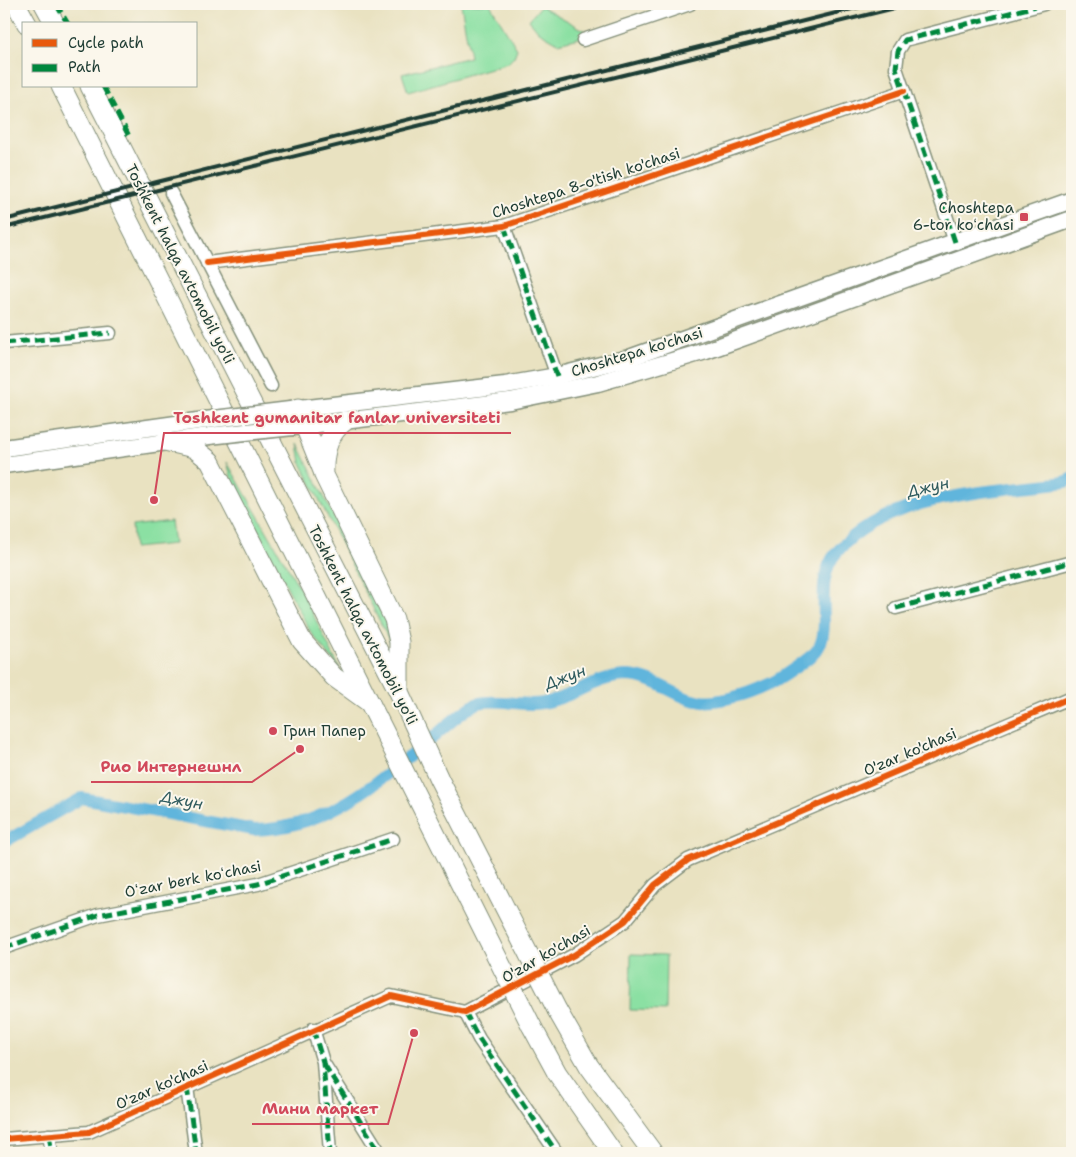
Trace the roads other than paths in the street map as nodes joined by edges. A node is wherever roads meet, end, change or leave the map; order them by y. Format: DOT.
graph roads {
  1 [pos="16,4"];
  2 [pos="44,4"];
  3 [pos="690,4"];
  4 [pos="1044,4"];
  5 [pos="26,22"];
  6 [pos="54,22"];
  7 [pos="584,40"];
  8 [pos="62,88"];
  9 [pos="91,88"];
  10 [pos="904,91"];
  11 [pos="170,193"];
  12 [pos="1072,200"];
  13 [pos="1072,219"];
  14 [pos="504,226"];
  15 [pos="955,242"];
  16 [pos="206,263"];
  17 [pos="834,285"];
  18 [pos="842,302"];
  19 [pos="110,333"];
  20 [pos="4,343"];
  21 [pos="557,376"];
  22 [pos="271,386"];
  23 [pos="296,418"];
  24 [pos="345,421"];
  25 [pos="207,428"];
  26 [pos="165,441"];
  27 [pos="4,448"];
  28 [pos="4,464"];
  29 [pos="324,475"];
  30 [pos="1072,562"];
  31 [pos="896,608"];
  32 [pos="398,692"];
  33 [pos="1072,697"];
  34 [pos="372,704"];
  35 [pos="393,839"];
  36 [pos="5,944"];
  37 [pos="466,1012"];
  38 [pos="313,1030"];
  39 [pos="323,1062"];
  40 [pos="187,1087"];
  41 [pos="50,1135"];
  42 [pos="4,1140"];
  43 [pos="52,1153"];
  44 [pos="196,1153"];
  45 [pos="330,1153"];
  46 [pos="380,1153"];
  47 [pos="557,1153"];
  48 [pos="613,1153"];
  49 [pos="653,1153"];
  1 -- 5 [label="highway"];
  2 -- 6 [label="highway"];
  3 -- 7 [label="street"];
  4 -- 10 [label="street"];
  8 -- 34 [label="highway, Toshkent halqa avtomobil yo'li"];
  9 -- 32 [label="highway, Toshkent halqa avtomobil yo'li"];
  10 -- 14 [label="street, Choshtepa 8-o'tish ko'chasi"];
  10 -- 15 [label="street"];
  11 -- 16 [label="street"];
  12 -- 15 [label="main road, Choshtepa ko'chasi"];
  13 -- 18 [label="main road, Choshtepa ko'chasi"];
  14 -- 16 [label="street, Choshtepa 8-o'tish ko'chasi"];
  14 -- 21 [label="street"];
  15 -- 17 [label="main road, Choshtepa ko'chasi"];
  16 -- 22 [label="street"];
  17 -- 18 [label="main road"];
  17 -- 21 [label="main road, Choshtepa ko'chasi"];
  18 -- 24 [label="main road, Choshtepa ko'chasi"];
  19 -- 20 [label="street"];
  21 -- 23 [label="main road, Choshtepa ko'chasi"];
  23 -- 24 [label="main road, Choshtepa ko'chasi"];
  23 -- 25 [label="main road, Choshtepa ko'chasi, bridge"];
  23 -- 29 [label="highway"];
  24 -- 29 [label="highway"];
  25 -- 26 [label="main road, Choshtepa ko'chasi"];
  25 -- 27 [label="main road, Choshtepa ko'chasi"];
  26 -- 28 [label="main road, Choshtepa ko'chasi"];
  26 -- 34 [label="highway"];
  29 -- 32 [label="highway"];
  30 -- 31 [label="street"];
  32 -- 49 [label="highway, Toshkent halqa avtomobil yo'li, bridge"];
  33 -- 37 [label="street, O'zar ko'chasi"];
  34 -- 48 [label="highway, Toshkent halqa avtomobil yo'li, bridge"];
  35 -- 36 [label="street, Oʻzar berk koʻchasi"];
  37 -- 38 [label="street, O'zar ko'chasi"];
  37 -- 47 [label="street"];
  38 -- 39 [label="street"];
  38 -- 40 [label="street, O'zar ko'chasi"];
  39 -- 45 [label="street"];
  39 -- 46 [label="street"];
  40 -- 41 [label="street, O'zar ko'chasi"];
  40 -- 44 [label="street"];
  41 -- 42 [label="street, O'zar ko'chasi"];
  41 -- 43 [label="street"];
}
